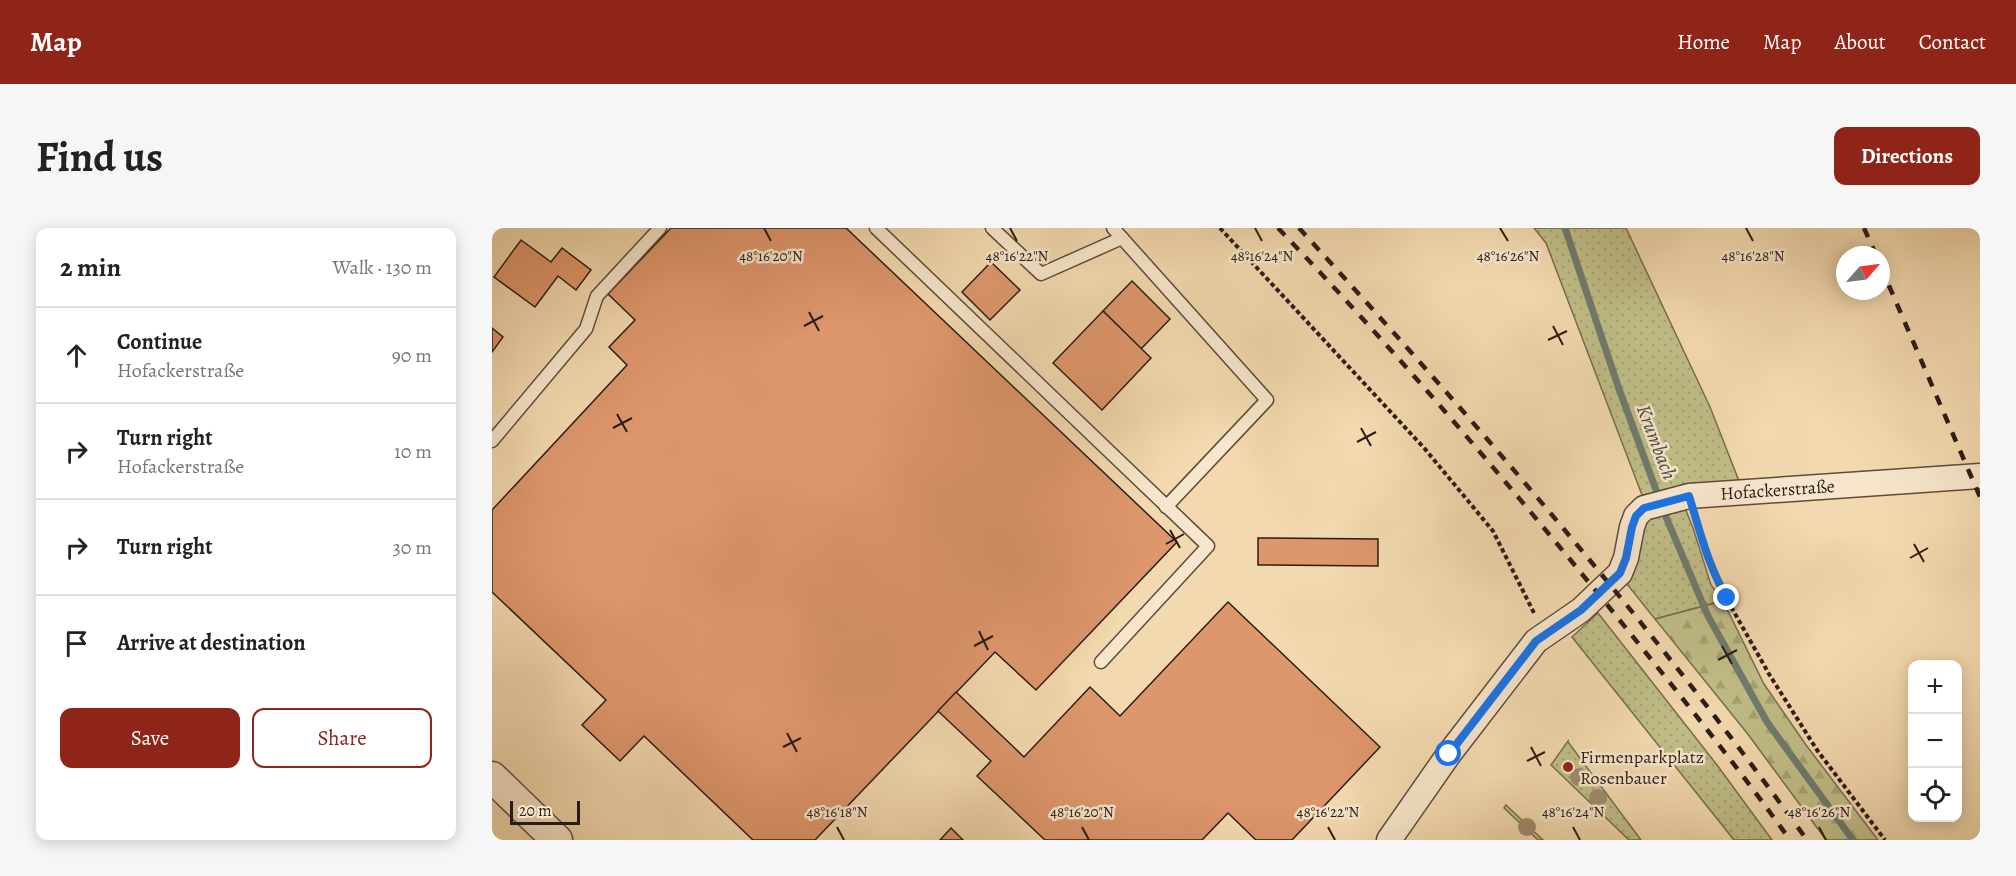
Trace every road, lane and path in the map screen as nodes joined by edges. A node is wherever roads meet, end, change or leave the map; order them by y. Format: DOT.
graph roads {
  1 [pos="660,228"];
  2 [pos="876,228"];
  3 [pos="992,228"];
  4 [pos="1220,228"];
  5 [pos="1118,233"];
  6 [pos="492,441"];
  7 [pos="1980,476"];
  8 [pos="1670,500"];
  9 [pos="1166,507"];
  10 [pos="1545,634"];
  11 [pos="1101,662"];
  12 [pos="492,777"];
  13 [pos="557,840"];
  14 [pos="1389,840"];
  15 [pos="1885,840"];
  1 -- 6 [label="lane"];
  2 -- 9 [label="lane"];
  3 -- 5 [label="lane"];
  4 -- 10 [label="path"];
  5 -- 9 [label="lane"];
  7 -- 8 [label="street, Hofackerstraße"];
  8 -- 10 [label="street"];
  8 -- 15 [label="path"];
  9 -- 11 [label="lane"];
  10 -- 14 [label="street"];
  12 -- 13 [label="street"];
}
